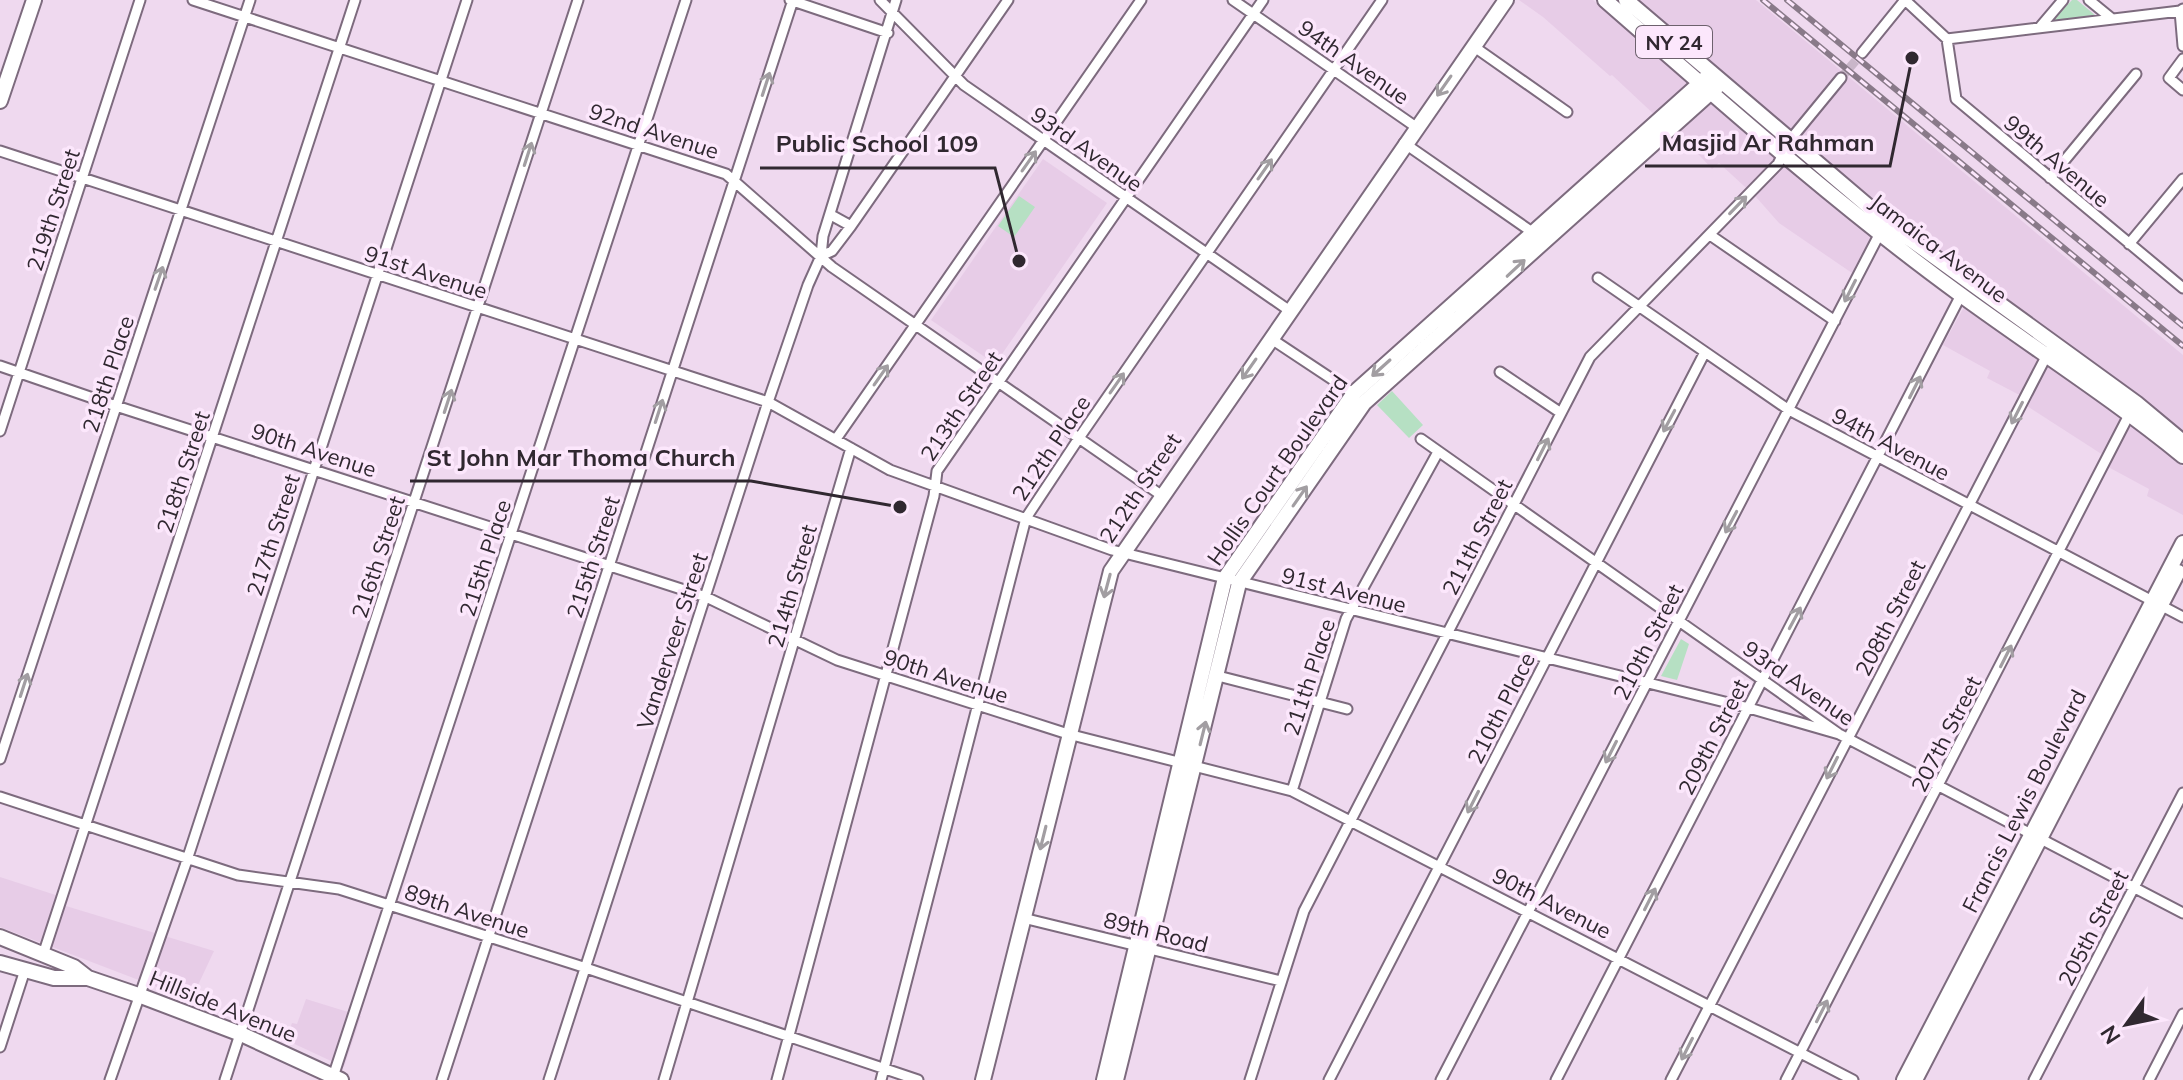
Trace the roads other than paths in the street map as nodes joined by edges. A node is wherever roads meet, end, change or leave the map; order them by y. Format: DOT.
graph roads {
  1 [pos="34,0"];
  2 [pos="140,0"];
  3 [pos="193,0"];
  4 [pos="250,0"];
  5 [pos="355,0"];
  6 [pos="467,0"];
  7 [pos="578,0"];
  8 [pos="686,0"];
  9 [pos="792,0"];
  10 [pos="880,0"];
  11 [pos="896,0"];
  12 [pos="1008,0"];
  13 [pos="1141,0"];
  14 [pos="1233,0"];
  15 [pos="1263,0"];
  16 [pos="1382,0"];
  17 [pos="1506,0"];
  18 [pos="1605,0"];
  19 [pos="1626,0"];
  20 [pos="1905,0"];
  21 [pos="2063,0"];
  22 [pos="2089,0"];
  23 [pos="2181,10"];
  24 [pos="1253,14"];
  25 [pos="892,15"];
  26 [pos="244,18"];
  27 [pos="2111,18"];
  28 [pos="2041,26"];
  29 [pos="888,33"];
  30 [pos="1947,39"];
  31 [pos="1473,46"];
  32 [pos="2183,46"];
  33 [pos="340,48"];
  34 [pos="1862,53"];
  35 [pos="2183,59"];
  36 [pos="1334,70"];
  37 [pos="2136,74"];
  38 [pos="955,75"];
  39 [pos="1841,78"];
  40 [pos="441,80"];
  41 [pos="1711,83"];
  42 [pos="2183,90"];
  43 [pos="0,101"];
  44 [pos="1567,112"];
  45 [pos="542,113"];
  46 [pos="1416,127"];
  47 [pos="1043,140"];
  48 [pos="1790,140"];
  49 [pos="1404,143"];
  50 [pos="639,145"];
  51 [pos="0,151"];
  52 [pos="1621,153"];
  53 [pos="1783,155"];
  54 [pos="1632,165"];
  55 [pos="2050,178"];
  56 [pos="82,179"];
  57 [pos="2183,179"];
  58 [pos="735,180"];
  59 [pos="1126,198"];
  60 [pos="1582,199"];
  61 [pos="181,212"];
  62 [pos="831,215"];
  63 [pos="851,226"];
  64 [pos="1884,227"];
  65 [pos="1710,235"];
  66 [pos="1538,237"];
  67 [pos="276,242"];
  68 [pos="2129,244"];
  69 [pos="1206,254"];
  70 [pos="821,256"];
  71 [pos="377,275"];
  72 [pos="1598,278"];
  73 [pos="1470,288"];
  74 [pos="2183,288"];
  75 [pos="1964,289"];
  76 [pos="1481,300"];
  77 [pos="478,307"];
  78 [pos="1640,307"];
  79 [pos="1290,311"];
  80 [pos="1835,321"];
  81 [pos="916,324"];
  82 [pos="1270,338"];
  83 [pos="575,339"];
  84 [pos="1410,342"];
  85 [pos="2050,349"];
  86 [pos="1705,352"];
  87 [pos="1422,353"];
  88 [pos="0,366"];
  89 [pos="672,371"];
  90 [pos="19,372"];
  91 [pos="1500,372"];
  92 [pos="998,382"];
  93 [pos="1359,398"];
  94 [pos="768,402"];
  95 [pos="116,406"];
  96 [pos="2133,408"];
  97 [pos="1789,410"];
  98 [pos="1561,413"];
  99 [pos="0,431"];
  100 [pos="213,436"];
  101 [pos="1079,438"];
  102 [pos="836,439"];
  103 [pos="1421,439"];
  104 [pos="2183,442"];
  105 [pos="851,448"];
  106 [pos="1438,452"];
  107 [pos="2183,456"];
  108 [pos="1879,459"];
  109 [pos="314,470"];
  110 [pos="934,486"];
  111 [pos="1161,495"];
  112 [pos="415,502"];
  113 [pos="1514,505"];
  114 [pos="1969,506"];
  115 [pos="1026,518"];
  116 [pos="512,533"];
  117 [pos="2183,543"];
  118 [pos="1121,552"];
  119 [pos="2060,552"];
  120 [pos="2183,562"];
  121 [pos="1595,564"];
  122 [pos="609,565"];
  123 [pos="1232,581"];
  124 [pos="706,597"];
  125 [pos="2157,603"];
  126 [pos="1351,610"];
  127 [pos="2183,617"];
  128 [pos="1679,621"];
  129 [pos="1447,634"];
  130 [pos="795,639"];
  131 [pos="1547,658"];
  132 [pos="1210,674"];
  133 [pos="886,675"];
  134 [pos="1762,680"];
  135 [pos="1647,683"];
  136 [pos="1320,700"];
  137 [pos="977,705"];
  138 [pos="1749,708"];
  139 [pos="1347,709"];
  140 [pos="1068,734"];
  141 [pos="1843,737"];
  142 [pos="0,759"];
  143 [pos="1187,763"];
  144 [pos="1939,787"];
  145 [pos="1292,791"];
  146 [pos="2183,793"];
  147 [pos="0,797"];
  148 [pos="1351,820"];
  149 [pos="87,824"];
  150 [pos="2036,837"];
  151 [pos="188,857"];
  152 [pos="1440,866"];
  153 [pos="291,882"];
  154 [pos="2134,888"];
  155 [pos="391,905"];
  156 [pos="1528,912"];
  157 [pos="2183,913"];
  158 [pos="1023,918"];
  159 [pos="488,936"];
  160 [pos="0,937"];
  161 [pos="1143,947"];
  162 [pos="43,955"];
  163 [pos="1619,959"];
  164 [pos="0,963"];
  165 [pos="585,968"];
  166 [pos="25,970"];
  167 [pos="88,978"];
  168 [pos="1281,981"];
  169 [pos="141,996"];
  170 [pos="687,1002"];
  171 [pos="1710,1006"];
  172 [pos="2183,1014"];
  173 [pos="241,1034"];
  174 [pos="789,1036"];
  175 [pos="0,1047"];
  176 [pos="1800,1053"];
  177 [pos="884,1068"];
  178 [pos="1111,1074"];
  179 [pos="335,1079"];
  180 [pos="110,1080"];
  181 [pos="225,1080"];
  182 [pos="442,1080"];
  183 [pos="549,1080"];
  184 [pos="664,1080"];
  185 [pos="777,1080"];
  186 [pos="881,1080"];
  187 [pos="918,1080"];
  188 [pos="983,1080"];
  189 [pos="1250,1080"];
  190 [pos="1329,1080"];
  191 [pos="1441,1080"];
  192 [pos="1556,1080"];
  193 [pos="1671,1080"];
  194 [pos="1786,1080"];
  195 [pos="1853,1080"];
  196 [pos="1904,1080"];
  197 [pos="1915,1080"];
  198 [pos="2034,1080"];
  199 [pos="2149,1080"];
  1 -- 43 [label="main road"];
  2 -- 56 [label="street, 219th Street"];
  3 -- 26 [label="street, 92nd Avenue"];
  4 -- 26 [label="street, 218th Place"];
  5 -- 33 [label="street, 218th Street"];
  6 -- 40 [label="street, 217th Street"];
  7 -- 45 [label="street, 216th Street"];
  8 -- 50 [label="street, 215th Place"];
  9 -- 29 [label="street"];
  58 -- 9 [label="street, 215th Street, one-way"];
  10 -- 25 [label="street, 93rd Avenue"];
  11 -- 25 [label="street, Vanderveer Street"];
  12 -- 38 [label="street"];
  13 -- 47 [label="street"];
  14 -- 24 [label="street, 94th Avenue"];
  15 -- 24 [label="street, 213th Street"];
  16 -- 36 [label="street, 212th Place"];
  17 -- 31 [label="main road, 212th Street"];
  18 -- 41 [label="main road, Jamaica Avenue"];
  19 -- 41 [label="main road, Jamaica Avenue / NY 24"];
  20 -- 30 [label="street"];
  20 -- 34 [label="street"];
  21 -- 28 [label="street"];
  22 -- 27 [label="street"];
  23 -- 27 [label="street"];
  23 -- 32 [label="street"];
  24 -- 36 [label="street, 94th Avenue"];
  24 -- 59 [label="street, 213th Street"];
  25 -- 29 [label="street, Vanderveer Street"];
  25 -- 38 [label="street, 93rd Avenue"];
  26 -- 33 [label="street, 92nd Avenue"];
  26 -- 61 [label="street, 218th Place"];
  27 -- 28 [label="street"];
  28 -- 30 [label="street"];
  29 -- 62 [label="street, Vanderveer Street"];
  30 -- 55 [label="street, 99th Avenue"];
  31 -- 44 [label="street"];
  31 -- 46 [label="main road, 212th Street, one-way"];
  33 -- 40 [label="street, 92nd Avenue"];
  33 -- 67 [label="street, 218th Street"];
  35 -- 42 [label="street"];
  36 -- 46 [label="street, 94th Avenue"];
  69 -- 36 [label="street, 212th Place, one-way"];
  37 -- 55 [label="street"];
  38 -- 47 [label="street, 93rd Avenue"];
  38 -- 63 [label="street"];
  39 -- 48 [label="street, 211th Street"];
  40 -- 45 [label="street, 92nd Avenue"];
  40 -- 71 [label="street, 217th Street"];
  41 -- 48 [label="main road, Jamaica Avenue"];
  41 -- 52 [label="main road, Hollis Court Boulevard"];
  41 -- 53 [label="main road, Jamaica Avenue"];
  41 -- 54 [label="main road, Hollis Court Boulevard"];
  45 -- 50 [label="street, 92nd Avenue"];
  77 -- 45 [label="street, 216th Street, one-way"];
  46 -- 49 [label="main road, 212th Street"];
  47 -- 59 [label="street, 93rd Avenue"];
  81 -- 47 [label="street, one-way"];
  48 -- 53 [label="street, 211th Street"];
  48 -- 64 [label="main road, Jamaica Avenue"];
  49 -- 66 [label="street"];
  49 -- 79 [label="main road, 212th Street"];
  50 -- 58 [label="street, 92nd Avenue"];
  50 -- 83 [label="street, 215th Place"];
  51 -- 56 [label="street, 91st Avenue"];
  52 -- 54 [label="main road"];
  52 -- 60 [label="main road, Hollis Court Boulevard"];
  53 -- 64 [label="main road, Jamaica Avenue"];
  65 -- 53 [label="street, 211th Street, one-way"];
  54 -- 60 [label="main road, Hollis Court Boulevard"];
  55 -- 68 [label="street, 99th Avenue"];
  56 -- 61 [label="street, 91st Avenue"];
  56 -- 90 [label="street, 219th Street"];
  57 -- 68 [label="street"];
  58 -- 70 [label="street, 92nd Avenue"];
  58 -- 89 [label="street, 215th Street"];
  59 -- 69 [label="street, 93rd Avenue"];
  59 -- 92 [label="street, 213th Street"];
  60 -- 66 [label="main road, Hollis Court Boulevard"];
  61 -- 67 [label="street, 91st Avenue"];
  95 -- 61 [label="street, 218th Place, one-way"];
  62 -- 63 [label="street"];
  62 -- 70 [label="street, Vanderveer Street"];
  63 -- 70 [label="street"];
  64 -- 75 [label="main road, Jamaica Avenue"];
  64 -- 80 [label="street, 210th Street, one-way"];
  65 -- 78 [label="street, 211th Street"];
  65 -- 80 [label="street"];
  66 -- 73 [label="main road, Hollis Court Boulevard"];
  76 -- 66 [label="main road, Hollis Court Boulevard, one-way"];
  67 -- 71 [label="street, 91st Avenue"];
  67 -- 100 [label="street, 218th Street"];
  68 -- 74 [label="street, 99th Avenue"];
  69 -- 79 [label="street, 93rd Avenue"];
  101 -- 69 [label="street, 212th Place, one-way"];
  70 -- 81 [label="street, 92nd Avenue"];
  70 -- 94 [label="street, Vanderveer Street"];
  71 -- 77 [label="street, 91st Avenue"];
  71 -- 109 [label="street, 217th Street"];
  72 -- 78 [label="street, 94th Avenue"];
  73 -- 76 [label="main road"];
  73 -- 84 [label="main road, Hollis Court Boulevard"];
  75 -- 85 [label="main road, Jamaica Avenue"];
  108 -- 75 [label="street, 209th Street, one-way"];
  76 -- 87 [label="main road, Hollis Court Boulevard"];
  77 -- 83 [label="street, 91st Avenue"];
  112 -- 77 [label="street, 216th Street, one-way"];
  78 -- 86 [label="street, 94th Avenue"];
  78 -- 98 [label="street, 211th Street"];
  79 -- 82 [label="main road, 212th Street"];
  80 -- 97 [label="street, 210th Street"];
  81 -- 92 [label="street, 92nd Avenue"];
  102 -- 81 [label="street, one-way"];
  82 -- 93 [label="street"];
  82 -- 111 [label="main road, 212th Street, one-way"];
  83 -- 89 [label="street, 91st Avenue"];
  83 -- 116 [label="street, 215th Place"];
  84 -- 87 [label="main road"];
  84 -- 93 [label="main road, Hollis Court Boulevard, one-way"];
  85 -- 96 [label="main road, Jamaica Avenue"];
  85 -- 114 [label="street, 208th Street, one-way"];
  86 -- 97 [label="street, 94th Avenue"];
  86 -- 121 [label="street, 210th Place, one-way"];
  87 -- 93 [label="main road, Hollis Court Boulevard"];
  88 -- 90 [label="street, 90th Avenue"];
  89 -- 94 [label="street, 91st Avenue"];
  122 -- 89 [label="street, 215th Street, one-way"];
  90 -- 95 [label="street, 90th Avenue"];
  90 -- 99 [label="street, 219th Street"];
  91 -- 98 [label="street"];
  92 -- 101 [label="street, 92nd Avenue"];
  92 -- 110 [label="street, 213th Street"];
  93 -- 123 [label="main road, Hollis Court Boulevard"];
  94 -- 102 [label="street, 91st Avenue"];
  94 -- 124 [label="street, Vanderveer Street"];
  95 -- 100 [label="street, 90th Avenue"];
  142 -- 95 [label="street, 218th Place, one-way"];
  96 -- 104 [label="main road, Jamaica Avenue"];
  96 -- 107 [label="main road, Jamaica Avenue"];
  96 -- 119 [label="street, 207th Street"];
  97 -- 108 [label="street, 94th Avenue"];
  97 -- 128 [label="street, 210th Street, one-way"];
  113 -- 98 [label="street, 211th Street, one-way"];
  100 -- 109 [label="street, 90th Avenue"];
  100 -- 149 [label="street, 218th Street"];
  101 -- 111 [label="street, 92nd Avenue"];
  101 -- 115 [label="street, 212th Place"];
  102 -- 105 [label="street"];
  103 -- 106 [label="street, 93rd Avenue"];
  105 -- 110 [label="street, 91st Avenue"];
  105 -- 130 [label="street, 214th Street"];
  106 -- 113 [label="street, 93rd Avenue"];
  106 -- 126 [label="street, 211th Place"];
  108 -- 114 [label="street, 94th Avenue"];
  134 -- 108 [label="street, 209th Street, one-way"];
  109 -- 112 [label="street, 90th Avenue"];
  109 -- 151 [label="street, 217th Street"];
  110 -- 115 [label="street, 91st Avenue"];
  110 -- 133 [label="street, 213th Street"];
  111 -- 118 [label="main road, 212th Street"];
  112 -- 116 [label="street, 90th Avenue"];
  112 -- 153 [label="street, 216th Street"];
  113 -- 121 [label="street, 93rd Avenue"];
  113 -- 129 [label="street, 211th Street"];
  114 -- 119 [label="street, 94th Avenue"];
  114 -- 141 [label="street, 208th Street"];
  115 -- 118 [label="street, 91st Avenue"];
  115 -- 137 [label="street, 212th Place"];
  116 -- 122 [label="street, 90th Avenue"];
  116 -- 155 [label="street, 215th Place"];
  117 -- 125 [label="main road, Francis Lewis Boulevard"];
  118 -- 123 [label="street, 91st Avenue"];
  118 -- 140 [label="main road, 212th Street, one-way"];
  119 -- 125 [label="street, 94th Avenue"];
  144 -- 119 [label="street, 207th Street, one-way"];
  120 -- 125 [label="main road, Francis Lewis Boulevard"];
  121 -- 128 [label="street, 93rd Avenue"];
  121 -- 131 [label="street, 210th Place"];
  122 -- 124 [label="street, 90th Avenue"];
  122 -- 159 [label="street, 215th Street"];
  123 -- 126 [label="street, 91st Avenue"];
  123 -- 132 [label="main road, Hollis Court Boulevard"];
  124 -- 130 [label="street, 90th Avenue"];
  124 -- 165 [label="street, Vanderveer Street"];
  125 -- 127 [label="street, 94th Avenue"];
  125 -- 150 [label="main road, Francis Lewis Boulevard"];
  126 -- 129 [label="street, 91st Avenue"];
  126 -- 136 [label="street, 211th Place"];
  128 -- 134 [label="street, 93rd Avenue"];
  128 -- 135 [label="street, 210th Street"];
  129 -- 131 [label="street, 91st Avenue"];
  129 -- 148 [label="street, 211th Street"];
  130 -- 133 [label="street, 90th Avenue"];
  130 -- 170 [label="street, 214th Street"];
  131 -- 135 [label="street, 91st Avenue"];
  131 -- 152 [label="street, 210th Place, one-way"];
  132 -- 136 [label="street"];
  132 -- 143 [label="main road, Hollis Court Boulevard"];
  133 -- 137 [label="street, 90th Avenue"];
  133 -- 174 [label="street, 213th Street"];
  134 -- 138 [label="street, 209th Street"];
  134 -- 141 [label="street, 93rd Avenue"];
  135 -- 138 [label="street, 91st Avenue"];
  135 -- 156 [label="street, 210th Street, one-way"];
  136 -- 139 [label="street"];
  136 -- 145 [label="street, 211th Place"];
  137 -- 140 [label="street, 90th Avenue"];
  137 -- 177 [label="street, 212th Place"];
  138 -- 141 [label="street, 91st Avenue"];
  163 -- 138 [label="street, 209th Street, one-way"];
  140 -- 143 [label="street, 90th Avenue"];
  140 -- 158 [label="main road, 212th Street, one-way"];
  141 -- 144 [label="street, 93rd Avenue"];
  141 -- 171 [label="street, 208th Street, one-way"];
  143 -- 145 [label="street, 90th Avenue"];
  143 -- 161 [label="main road, Hollis Court Boulevard"];
  144 -- 150 [label="street, 93rd Avenue"];
  176 -- 144 [label="street, 207th Street, one-way"];
  145 -- 148 [label="street, 90th Avenue"];
  146 -- 154 [label="street, 205th Street"];
  147 -- 149 [label="street, 89th Avenue"];
  148 -- 152 [label="street, 90th Avenue"];
  148 -- 168 [label="street, 211th Street"];
  149 -- 151 [label="street, 89th Avenue"];
  149 -- 162 [label="street, 218th Street"];
  150 -- 154 [label="street, 93rd Avenue"];
  150 -- 196 [label="main road, Francis Lewis Boulevard"];
  150 -- 197 [label="main road, Francis Lewis Boulevard"];
  151 -- 153 [label="street, 89th Avenue"];
  151 -- 169 [label="street, 217th Street"];
  152 -- 156 [label="street, 90th Avenue"];
  152 -- 190 [label="street, 210th Place"];
  153 -- 155 [label="street, 89th Avenue"];
  153 -- 173 [label="street, 216th Street"];
  154 -- 157 [label="street, 93rd Avenue"];
  154 -- 198 [label="street, 205th Street"];
  155 -- 159 [label="street, 89th Avenue"];
  155 -- 179 [label="street, 215th Place"];
  156 -- 163 [label="street, 90th Avenue"];
  156 -- 191 [label="street, 210th Street"];
  158 -- 161 [label="street, 89th Road"];
  158 -- 188 [label="main road, 212th Street"];
  159 -- 165 [label="street, 89th Avenue"];
  159 -- 182 [label="street, 215th Street"];
  160 -- 162 [label="main road, Hillside Avenue"];
  161 -- 168 [label="street, 89th Road"];
  161 -- 178 [label="main road, Hollis Court Boulevard"];
  162 -- 167 [label="main road, Hillside Avenue"];
  163 -- 171 [label="street, 90th Avenue"];
  163 -- 192 [label="street, 209th Street"];
  164 -- 166 [label="main road, Hillside Avenue"];
  165 -- 170 [label="street, 89th Avenue"];
  165 -- 183 [label="street, Vanderveer Street"];
  166 -- 167 [label="main road, Hillside Avenue"];
  166 -- 175 [label="street"];
  167 -- 169 [label="main road, Hillside Avenue"];
  168 -- 189 [label="street, 211th Street"];
  169 -- 173 [label="main road, Hillside Avenue"];
  169 -- 180 [label="street, 217th Street"];
  170 -- 174 [label="street, 89th Avenue"];
  170 -- 184 [label="street, 214th Street"];
  171 -- 176 [label="street, 90th Avenue"];
  171 -- 193 [label="street, 208th Street, one-way"];
  172 -- 199 [label="street"];
  173 -- 179 [label="main road, Hillside Avenue"];
  173 -- 181 [label="street, 216th Street"];
  174 -- 177 [label="street, 89th Avenue"];
  174 -- 185 [label="street, 213th Street"];
  176 -- 194 [label="street, 207th Street"];
  176 -- 195 [label="street, 90th Avenue"];
  177 -- 186 [label="street, 212th Place"];
  177 -- 187 [label="street, 89th Avenue"];
}
